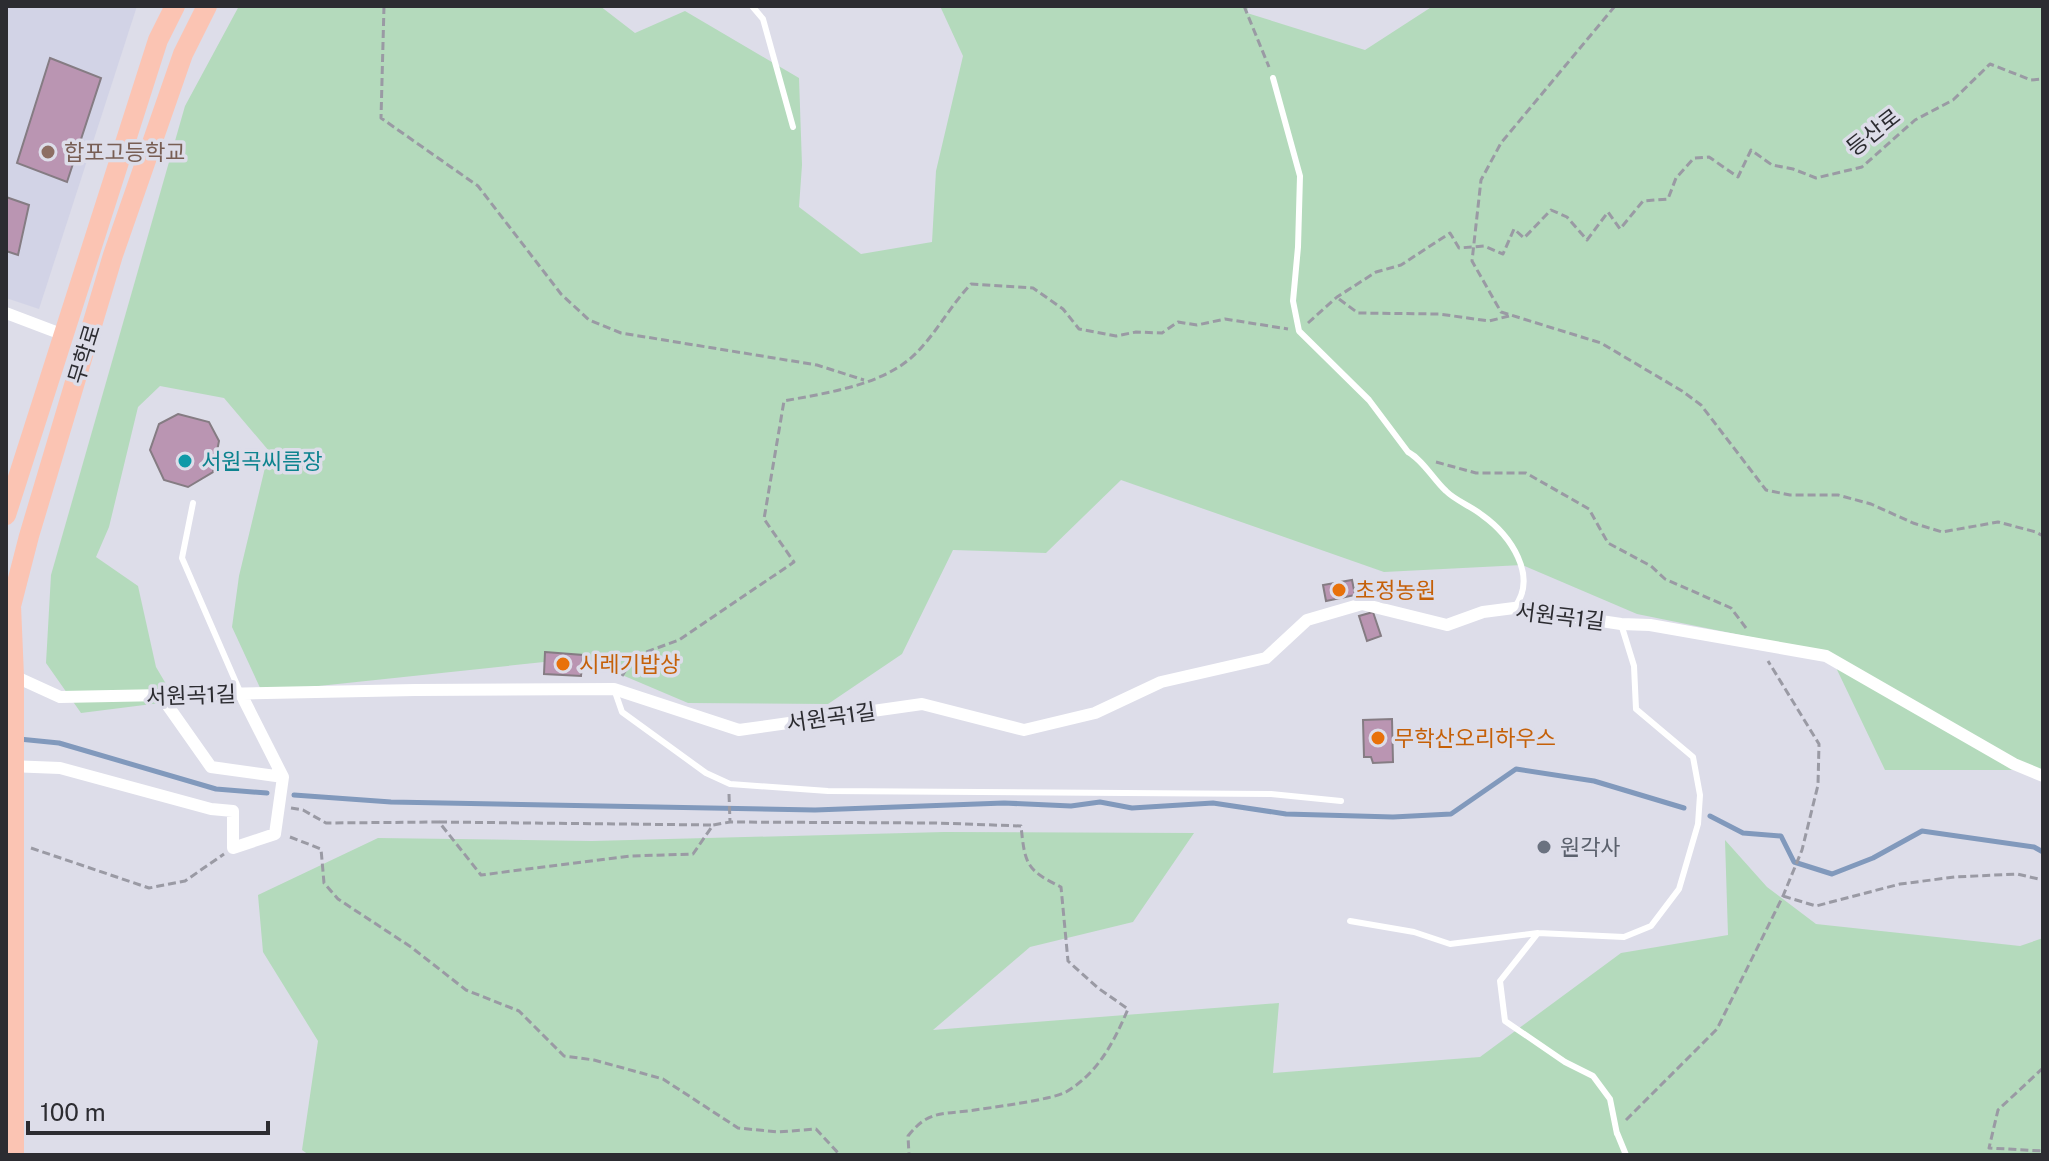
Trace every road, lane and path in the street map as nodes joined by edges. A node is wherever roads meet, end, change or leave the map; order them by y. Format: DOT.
graph roads {
  1 [pos="175,6"];
  2 [pos="207,6"];
  3 [pos="384,6"];
  4 [pos="752,6"];
  5 [pos="1244,6"];
  6 [pos="1615,6"];
  7 [pos="1273,78"];
  8 [pos="2043,79"];
  9 [pos="793,127"];
  10 [pos="1473,249"];
  11 [pos="1337,297"];
  12 [pos="6,313"];
  13 [pos="1513,315"];
  14 [pos="1299,331"];
  15 [pos="64,335"];
  16 [pos="868,381"];
  17 [pos="1417,457"];
  18 [pos="193,503"];
  19 [pos="6,515"];
  20 [pos="2043,536"];
  21 [pos="1514,608"];
  22 [pos="1621,624"];
  23 [pos="1758,642"];
  24 [pos="14,676"];
  25 [pos="614,689"];
  26 [pos="241,694"];
  27 [pos="161,696"];
  28 [pos="9,766"];
  29 [pos="2043,776"];
  30 [pos="283,777"];
  31 [pos="729,793"];
  32 [pos="1341,801"];
  33 [pos="279,806"];
  34 [pos="439,822"];
  35 [pos="730,822"];
  36 [pos="713,825"];
  37 [pos="275,831"];
  38 [pos="233,848"];
  39 [pos="13,865"];
  40 [pos="2043,880"];
  41 [pos="1783,896"];
  42 [pos="1350,921"];
  43 [pos="1538,933"];
  44 [pos="2043,1068"];
  45 [pos="1618,1130"];
  46 [pos="2043,1151"];
  47 [pos="14,1155"];
  48 [pos="840,1155"];
  49 [pos="909,1155"];
  50 [pos="1626,1155"];
  1 -- 15 [label="main road, 무학로"];
  2 -- 24 [label="main road, 무학로"];
  3 -- 16 [label="path"];
  4 -- 9 [label="lane"];
  5 -- 7 [label="path"];
  6 -- 10 [label="path"];
  7 -- 14 [label="lane"];
  8 -- 10 [label="path, 등산로"];
  10 -- 11 [label="path, 등산로"];
  10 -- 13 [label="path"];
  11 -- 13 [label="path"];
  11 -- 14 [label="path, 등산로"];
  12 -- 15 [label="street"];
  13 -- 20 [label="path"];
  14 -- 16 [label="path"];
  14 -- 17 [label="lane"];
  15 -- 19 [label="main road, 무학로"];
  16 -- 25 [label="path"];
  17 -- 21 [label="lane"];
  17 -- 23 [label="path"];
  18 -- 26 [label="lane"];
  21 -- 22 [label="street, 서원곡1길"];
  21 -- 25 [label="street, 서원곡1길"];
  22 -- 23 [label="street, 서원곡1길"];
  22 -- 43 [label="lane, 서원곡1길"];
  23 -- 29 [label="street, 서원곡1길"];
  23 -- 41 [label="path"];
  24 -- 27 [label="street, 서원곡1길"];
  24 -- 28 [label="main road, 무학로"];
  25 -- 26 [label="street, 서원곡1길"];
  25 -- 32 [label="lane"];
  26 -- 27 [label="street, 서원곡1길"];
  26 -- 30 [label="street"];
  27 -- 30 [label="street"];
  28 -- 38 [label="street"];
  28 -- 39 [label="main road"];
  30 -- 33 [label="street"];
  31 -- 35 [label="path"];
  33 -- 34 [label="path"];
  33 -- 37 [label="street"];
  34 -- 36 [label="path"];
  34 -- 36 [label="path"];
  35 -- 36 [label="path"];
  35 -- 49 [label="path"];
  37 -- 38 [label="street"];
  37 -- 48 [label="path"];
  38 -- 39 [label="path"];
  39 -- 47 [label="main road"];
  40 -- 41 [label="path"];
  41 -- 45 [label="path"];
  42 -- 43 [label="lane, 서원곡1길"];
  43 -- 45 [label="lane"];
  44 -- 46 [label="path"];
  45 -- 50 [label="lane"];
}
